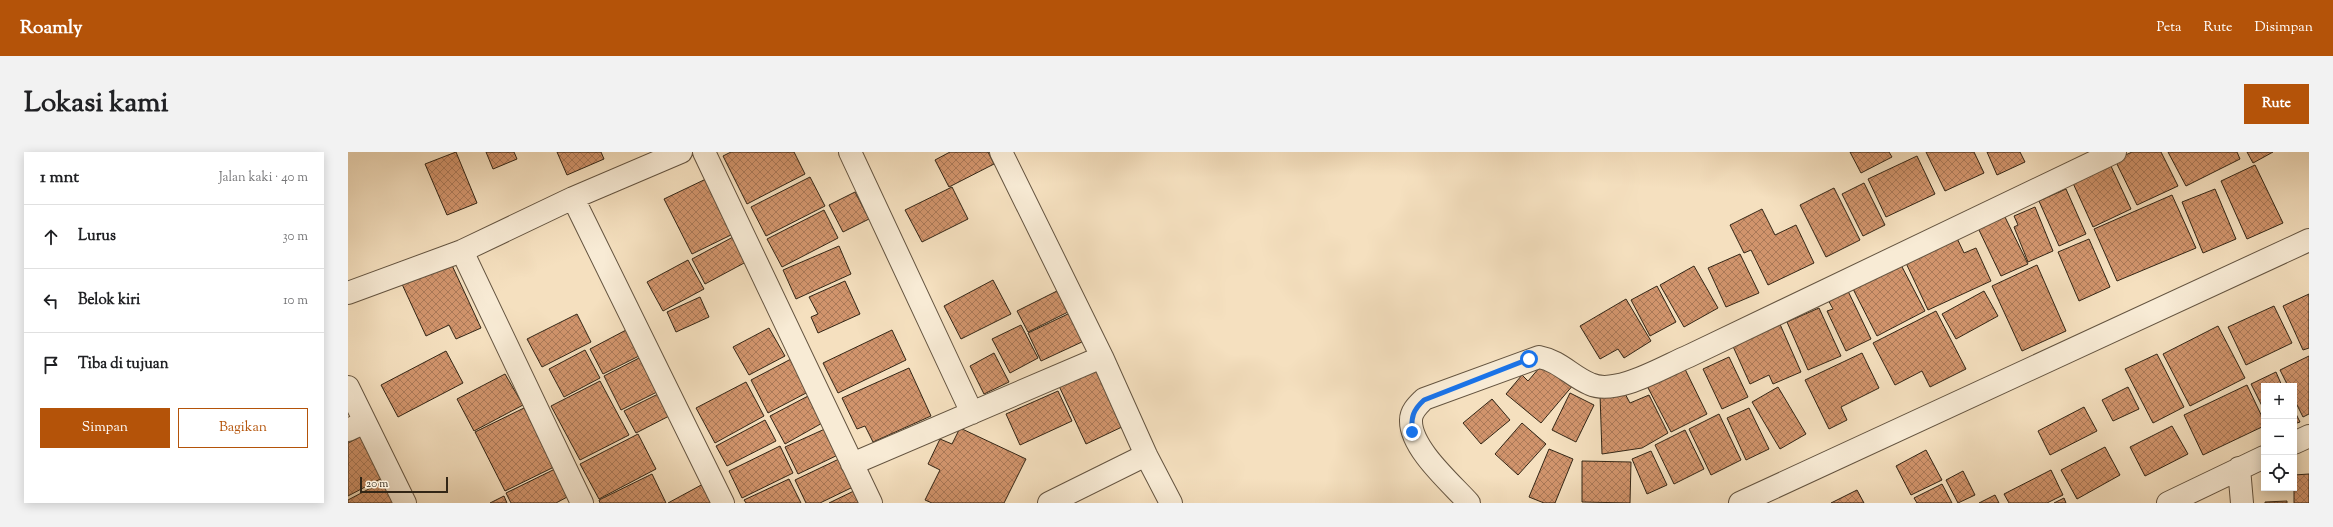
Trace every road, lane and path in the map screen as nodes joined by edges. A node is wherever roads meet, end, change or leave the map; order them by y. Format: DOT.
graph roads {
  1 [pos="681,152"];
  2 [pos="704,152"];
  3 [pos="850,152"];
  4 [pos="1001,152"];
  5 [pos="2115,152"];
  6 [pos="573,198"];
  7 [pos="2309,240"];
  8 [pos="462,251"];
  9 [pos="348,293"];
  10 [pos="1102,357"];
  11 [pos="348,387"];
  12 [pos="972,413"];
  13 [pos="356,426"];
  14 [pos="2309,436"];
  15 [pos="2297,442"];
  16 [pos="1146,455"];
  17 [pos="2261,458"];
  18 [pos="852,464"];
  19 [pos="2239,468"];
  20 [pos="406,503"];
  21 [pos="582,503"];
  22 [pos="723,503"];
  23 [pos="871,503"];
  24 [pos="1049,503"];
  25 [pos="1171,503"];
  26 [pos="1469,503"];
  27 [pos="1740,503"];
  28 [pos="2168,503"];
  29 [pos="2242,503"];
  1 -- 6 [label="street"];
  2 -- 18 [label="street"];
  3 -- 12 [label="street"];
  4 -- 10 [label="street"];
  5 -- 26 [label="street"];
  6 -- 8 [label="street"];
  6 -- 22 [label="street"];
  7 -- 27 [label="street"];
  8 -- 9 [label="street"];
  8 -- 21 [label="street"];
  10 -- 12 [label="street"];
  10 -- 16 [label="street"];
  11 -- 13 [label="street"];
  12 -- 18 [label="street"];
  13 -- 20 [label="street"];
  14 -- 15 [label="street"];
  16 -- 24 [label="street"];
  16 -- 25 [label="street"];
  17 -- 19 [label="street"];
  18 -- 23 [label="street"];
  19 -- 28 [label="street"];
  19 -- 29 [label="street"];
}
